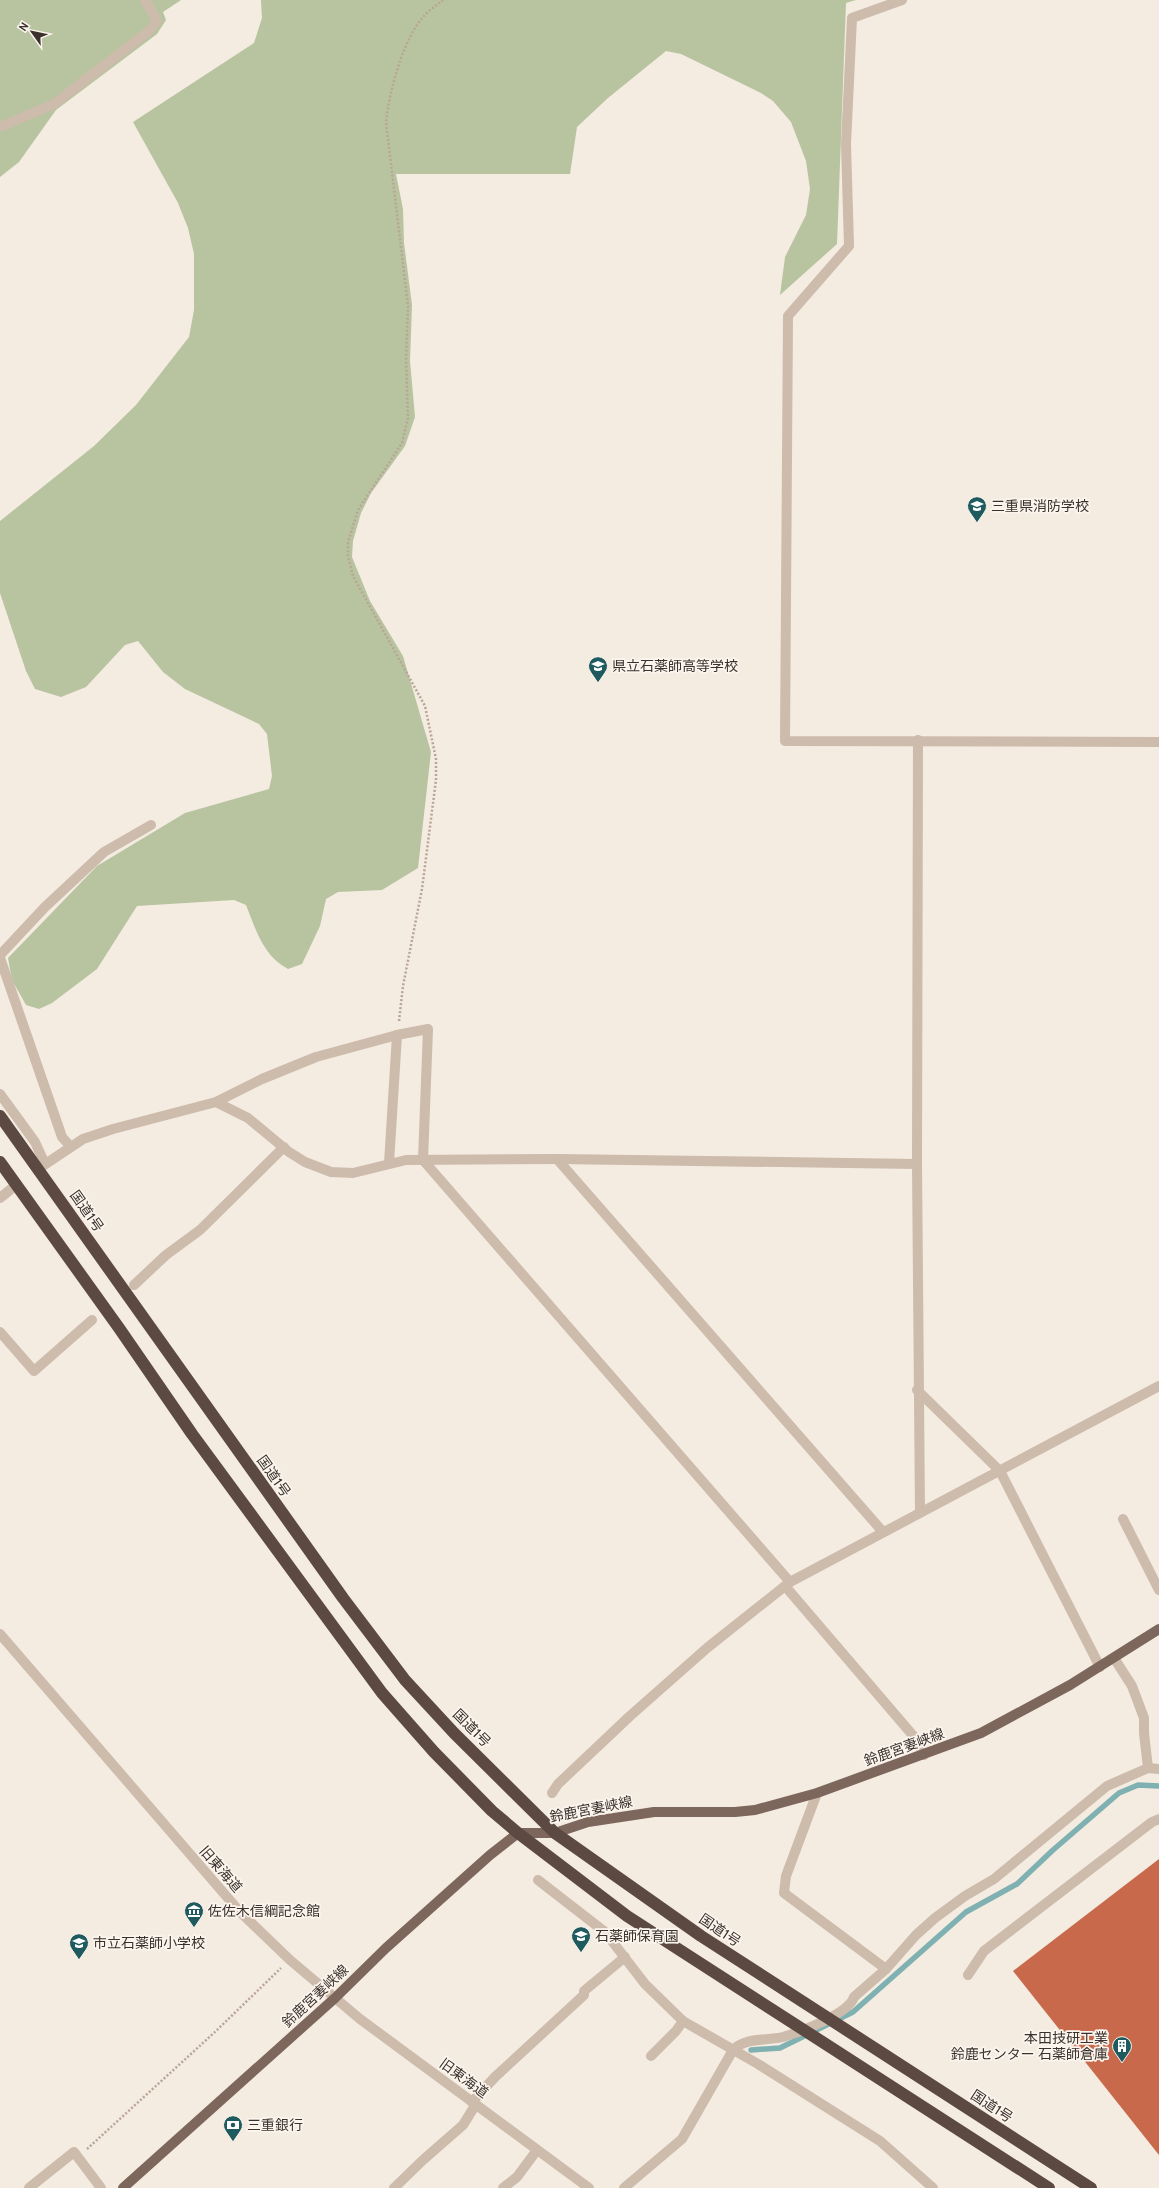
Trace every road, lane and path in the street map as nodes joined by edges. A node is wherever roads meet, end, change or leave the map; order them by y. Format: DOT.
graph roads {
  1 [pos="145,0"];
  2 [pos="443,0"];
  3 [pos="902,0"];
  4 [pos="0,127"];
  5 [pos="918,740"];
  6 [pos="1159,742"];
  7 [pos="151,825"];
  8 [pos="0,955"];
  9 [pos="0,958"];
  10 [pos="397,1035"];
  11 [pos="0,1094"];
  12 [pos="216,1102"];
  13 [pos="0,1116"];
  14 [pos="70,1146"];
  15 [pos="284,1147"];
  16 [pos="557,1159"];
  17 [pos="423,1160"];
  18 [pos="0,1162"];
  19 [pos="389,1163"];
  20 [pos="916,1164"];
  21 [pos="42,1167"];
  22 [pos="16,1185"];
  23 [pos="0,1198"];
  24 [pos="134,1285"];
  25 [pos="92,1320"];
  26 [pos="0,1332"];
  27 [pos="1159,1386"];
  28 [pos="917,1390"];
  29 [pos="1000,1471"];
  30 [pos="920,1513"];
  31 [pos="1123,1519"];
  32 [pos="883,1532"];
  33 [pos="788,1584"];
  34 [pos="1159,1590"];
  35 [pos="1159,1629"];
  36 [pos="0,1634"];
  37 [pos="1114,1658"];
  38 [pos="1100,1667"];
  39 [pos="924,1755"];
  40 [pos="1148,1768"];
  41 [pos="1159,1769"];
  42 [pos="552,1792"];
  43 [pos="817,1793"];
  44 [pos="1159,1819"];
  45 [pos="555,1833"];
  46 [pos="518,1834"];
  47 [pos="538,1880"];
  48 [pos="625,1957"];
  49 [pos="290,1960"];
  50 [pos="886,1969"];
  51 [pos="968,1975"];
  52 [pos="335,1998"];
  53 [pos="683,2021"];
  54 [pos="733,2050"];
  55 [pos="651,2056"];
  56 [pos="474,2103"];
  57 [pos="537,2150"];
  58 [pos="76,2154"];
  59 [pos="29,2188"];
  60 [pos="101,2188"];
  61 [pos="123,2188"];
  62 [pos="394,2188"];
  63 [pos="503,2188"];
  64 [pos="589,2188"];
  65 [pos="624,2188"];
  66 [pos="934,2188"];
  67 [pos="1049,2188"];
  68 [pos="1091,2188"];
  1 -- 4 [label="street"];
  2 -- 10 [label="path"];
  3 -- 5 [label="street"];
  5 -- 6 [label="street"];
  5 -- 20 [label="street"];
  7 -- 8 [label="street"];
  9 -- 14 [label="street"];
  10 -- 12 [label="street"];
  10 -- 17 [label="street"];
  10 -- 19 [label="street"];
  11 -- 21 [label="street"];
  12 -- 14 [label="street"];
  12 -- 15 [label="street"];
  13 -- 21 [label="highway, 国道1号"];
  14 -- 21 [label="street"];
  15 -- 19 [label="street"];
  15 -- 24 [label="street"];
  16 -- 17 [label="street"];
  16 -- 20 [label="street"];
  16 -- 32 [label="street"];
  17 -- 19 [label="street"];
  17 -- 33 [label="street"];
  18 -- 22 [label="highway"];
  20 -- 28 [label="street"];
  21 -- 45 [label="highway, 国道1号"];
  22 -- 23 [label="street"];
  22 -- 46 [label="highway"];
  25 -- 26 [label="street"];
  27 -- 29 [label="street"];
  28 -- 29 [label="street"];
  28 -- 30 [label="street"];
  29 -- 30 [label="street"];
  29 -- 38 [label="street"];
  30 -- 32 [label="street"];
  31 -- 34 [label="street"];
  32 -- 33 [label="street"];
  33 -- 39 [label="street"];
  33 -- 42 [label="street"];
  35 -- 37 [label="main road, 鈴鹿宮妻峡線"];
  36 -- 49 [label="street, 旧東海道"];
  37 -- 38 [label="main road, 鈴鹿宮妻峡線"];
  37 -- 40 [label="street"];
  38 -- 39 [label="main road, 鈴鹿宮妻峡線"];
  39 -- 43 [label="main road, 鈴鹿宮妻峡線"];
  40 -- 41 [label="street"];
  40 -- 50 [label="street"];
  43 -- 45 [label="main road, 鈴鹿宮妻峡線"];
  43 -- 50 [label="street"];
  44 -- 51 [label="street"];
  45 -- 46 [label="main road, 鈴鹿宮妻峡線"];
  45 -- 68 [label="highway, 国道1号"];
  46 -- 52 [label="main road, 鈴鹿宮妻峡線"];
  46 -- 67 [label="highway"];
  47 -- 48 [label="street"];
  48 -- 53 [label="street"];
  48 -- 56 [label="street"];
  49 -- 52 [label="street, 旧東海道"];
  49 -- 58 [label="path"];
  50 -- 54 [label="street"];
  52 -- 56 [label="street, 旧東海道"];
  52 -- 61 [label="main road, 鈴鹿宮妻峡線"];
  53 -- 54 [label="street"];
  53 -- 55 [label="street"];
  54 -- 65 [label="street"];
  54 -- 66 [label="street"];
  56 -- 57 [label="street, 旧東海道"];
  56 -- 62 [label="street"];
  57 -- 63 [label="street"];
  57 -- 64 [label="street, 旧東海道"];
  58 -- 59 [label="street"];
  58 -- 60 [label="street"];
}
